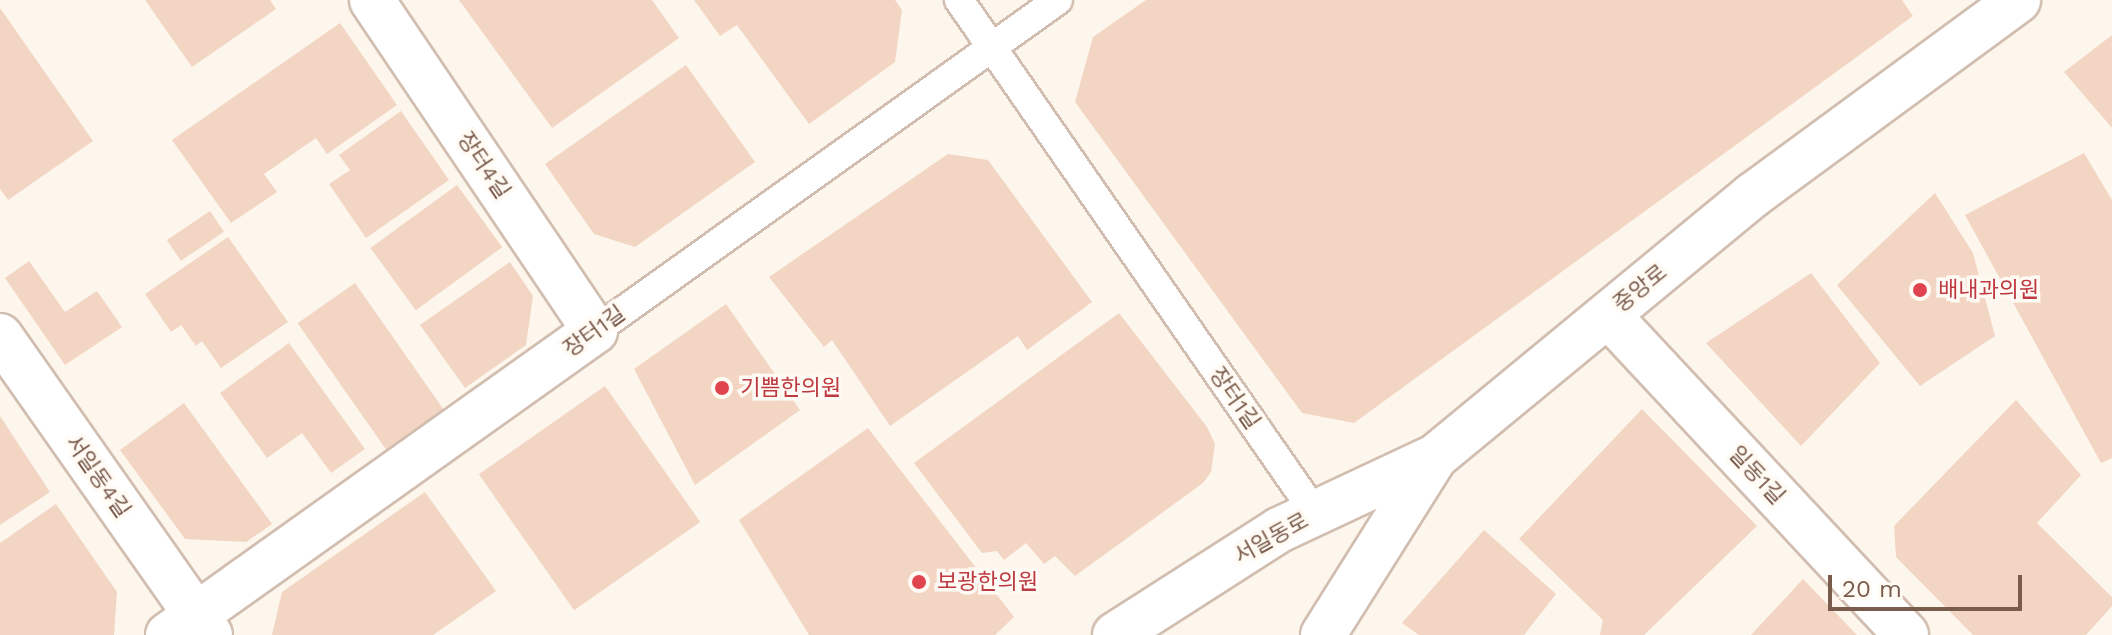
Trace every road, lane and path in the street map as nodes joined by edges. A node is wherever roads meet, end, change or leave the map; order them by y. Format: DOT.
graph roads {
  1 [pos="372,0"];
  2 [pos="959,0"];
  3 [pos="1058,0"];
  4 [pos="2018,0"];
  5 [pos="992,47"];
  6 [pos="1608,315"];
  7 [pos="595,331"];
  8 [pos="0,336"];
  9 [pos="1435,457"];
  10 [pos="1315,513"];
  11 [pos="192,629"];
  12 [pos="1115,635"];
  13 [pos="1323,635"];
  14 [pos="1906,635"];
  1 -- 7 [label="street, 장터4길"];
  2 -- 5 [label="lane, 장터1길"];
  3 -- 5 [label="lane"];
  4 -- 6 [label="street, 중앙로"];
  5 -- 7 [label="lane, 장터1길"];
  5 -- 10 [label="lane, 장터1길"];
  6 -- 9 [label="street, 중앙로"];
  6 -- 14 [label="street, 일동1길"];
  7 -- 11 [label="street, 장터1길"];
  8 -- 11 [label="street, 서일동4길"];
  9 -- 10 [label="street, 서일동로"];
  9 -- 13 [label="street, 중앙로"];
  10 -- 12 [label="street, 서일동로"];
}
